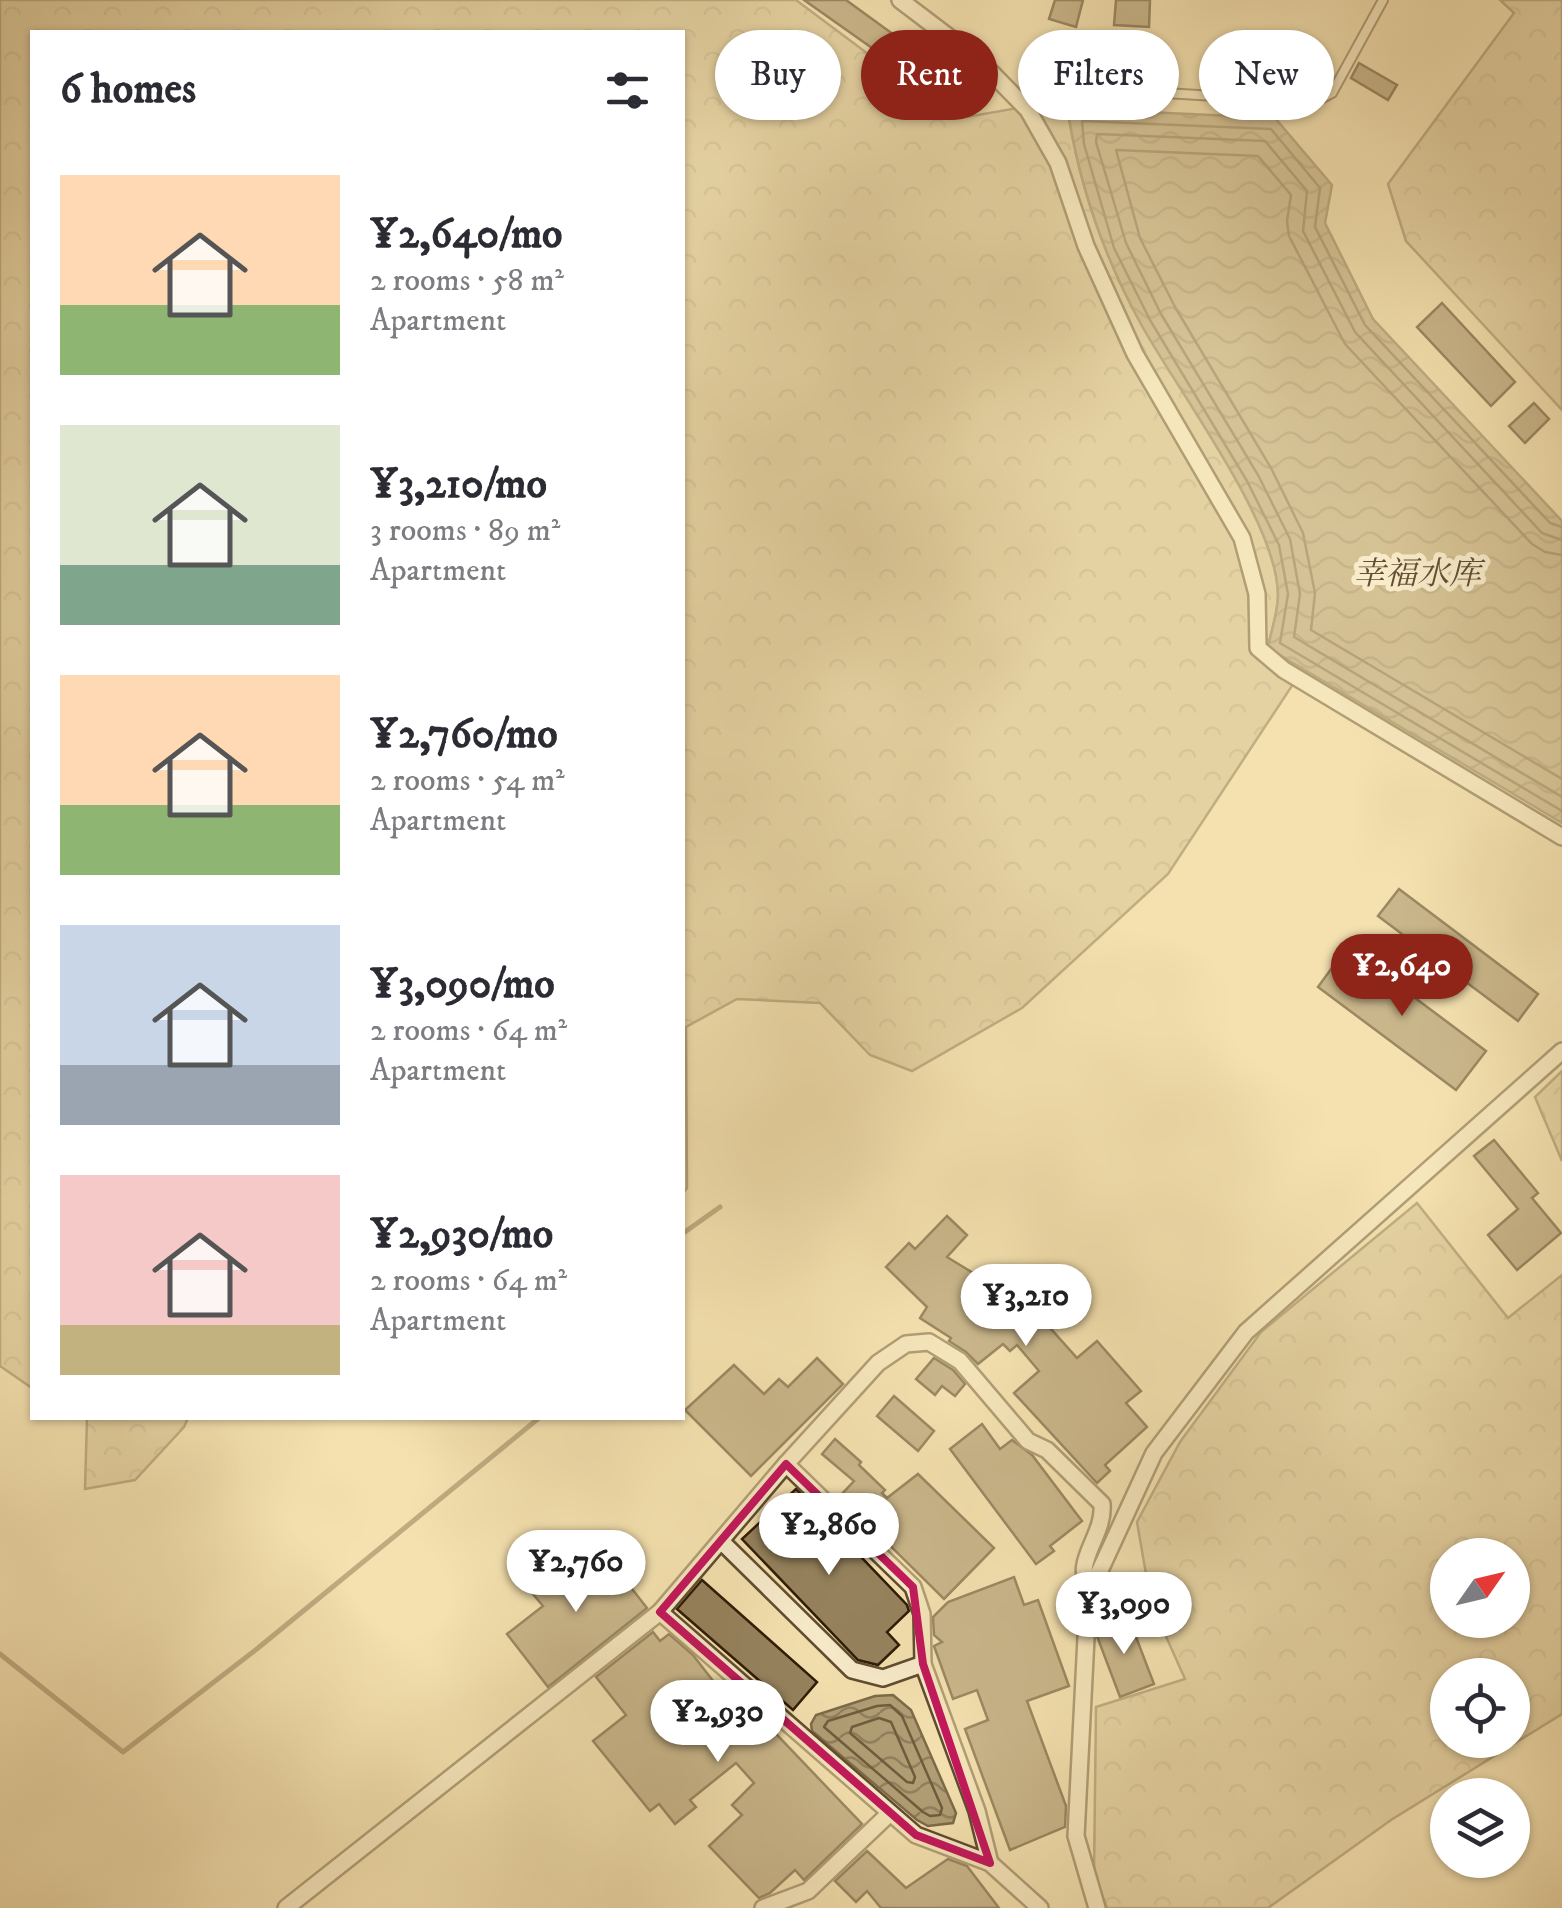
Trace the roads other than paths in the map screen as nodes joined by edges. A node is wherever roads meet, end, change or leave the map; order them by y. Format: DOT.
graph roads {
  1 [pos="900,0"];
  2 [pos="1382,0"];
  3 [pos="1179,94"];
  4 [pos="1018,100"];
  5 [pos="1034,120"];
  6 [pos="1562,838"];
  7 [pos="1562,1051"];
  8 [pos="786,1464"];
  9 [pos="721,1542"];
  10 [pos="1091,1590"];
  11 [pos="660,1612"];
  12 [pos="923,1664"];
  13 [pos="890,1812"];
  14 [pos="990,1864"];
  15 [pos="286,1908"];
  16 [pos="763,1908"];
  17 [pos="1040,1908"];
  18 [pos="1097,1908"];
  1 -- 4 [label="street"];
  2 -- 3 [label="lane"];
  5 -- 6 [label="street"];
  7 -- 10 [label="street"];
  8 -- 9 [label="street"];
  8 -- 10 [label="street"];
  8 -- 12 [label="street"];
  9 -- 11 [label="street"];
  9 -- 12 [label="street"];
  10 -- 18 [label="street"];
  11 -- 13 [label="street"];
  11 -- 15 [label="street"];
  12 -- 14 [label="street"];
  13 -- 14 [label="street"];
  13 -- 16 [label="street"];
  14 -- 17 [label="street"];
}
